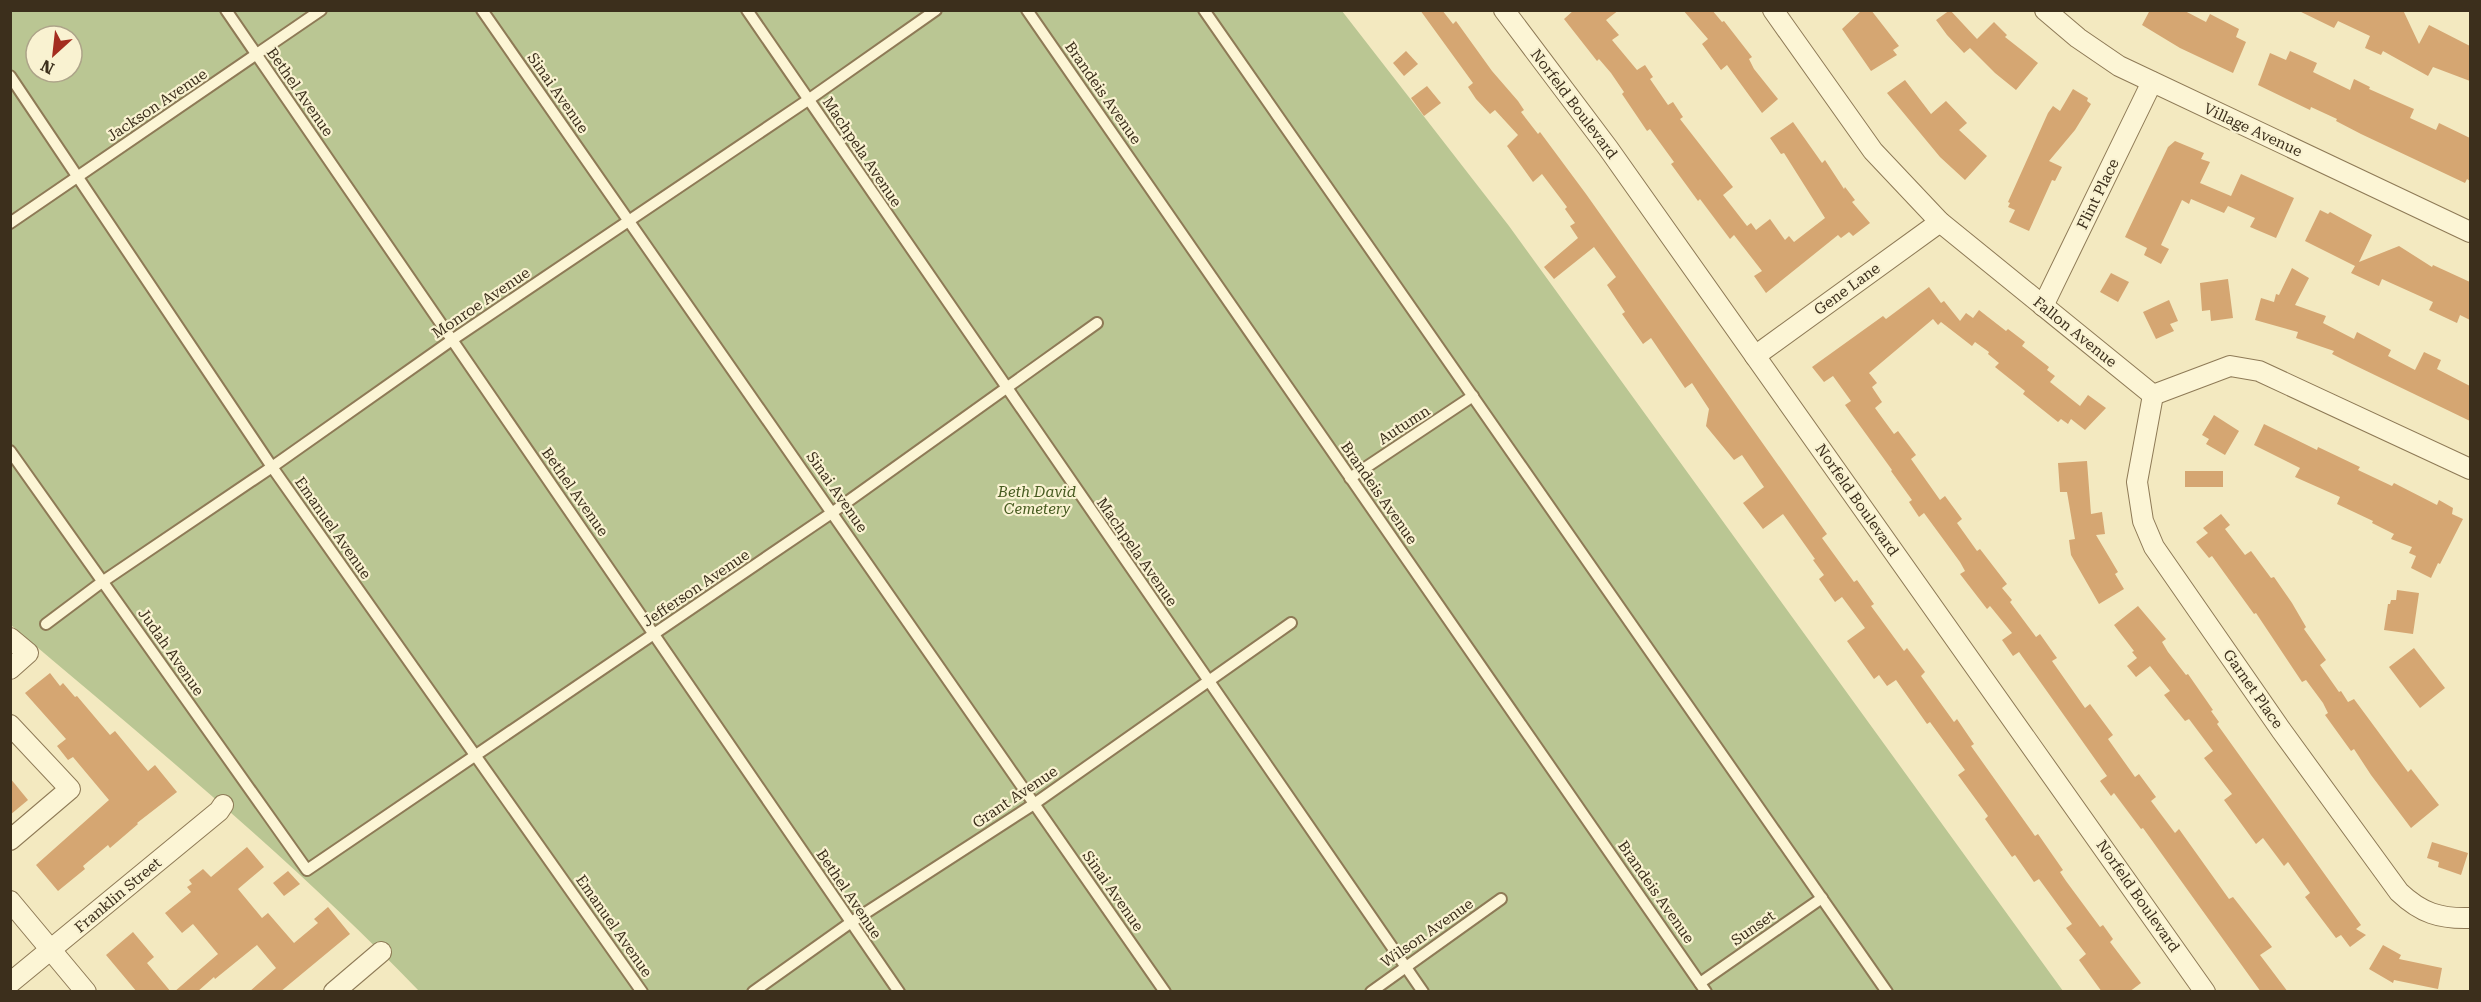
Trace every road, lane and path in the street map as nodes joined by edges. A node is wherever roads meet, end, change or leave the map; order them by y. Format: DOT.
graph roads {
  1 [pos="226,10"];
  2 [pos="321,10"];
  3 [pos="482,10"];
  4 [pos="747,10"];
  5 [pos="936,10"];
  6 [pos="1027,10"];
  7 [pos="1204,10"];
  8 [pos="1504,10"];
  9 [pos="1773,10"];
  10 [pos="2045,10"];
  11 [pos="257,55"];
  12 [pos="10,76"];
  13 [pos="2152,82"];
  14 [pos="808,100"];
  15 [pos="79,177"];
  16 [pos="629,221"];
  17 [pos="1940,222"];
  18 [pos="10,223"];
  19 [pos="2470,232"];
  20 [pos="2043,306"];
  21 [pos="1097,323"];
  22 [pos="453,340"];
  23 [pos="1755,356"];
  24 [pos="1005,388"];
  25 [pos="2152,395"];
  26 [pos="1473,396"];
  27 [pos="10,451"];
  28 [pos="272,467"];
  29 [pos="2470,469"];
  30 [pos="1350,478"];
  31 [pos="833,512"];
  32 [pos="102,582"];
  33 [pos="1291,623"];
  34 [pos="46,624"];
  35 [pos="655,634"];
  36 [pos="10,638"];
  37 [pos="10,669"];
  38 [pos="1207,680"];
  39 [pos="10,725"];
  40 [pos="476,757"];
  41 [pos="1034,804"];
  42 [pos="223,805"];
  43 [pos="10,840"];
  44 [pos="307,870"];
  45 [pos="1822,898"];
  46 [pos="1500,899"];
  47 [pos="10,901"];
  48 [pos="2470,918"];
  49 [pos="850,923"];
  50 [pos="51,950"];
  51 [pos="381,952"];
  52 [pos="1406,967"];
  53 [pos="10,983"];
  54 [pos="1703,987"];
  55 [pos="86,992"];
  56 [pos="334,992"];
  57 [pos="642,992"];
  58 [pos="753,992"];
  59 [pos="899,992"];
  60 [pos="1165,992"];
  61 [pos="1371,992"];
  62 [pos="1423,992"];
  63 [pos="1887,992"];
  64 [pos="2205,992"];
  1 -- 11 [label="lane, Bethel Avenue"];
  2 -- 11 [label="lane, Jackson Avenue"];
  3 -- 16 [label="lane, Sinai Avenue"];
  4 -- 14 [label="lane, Machpela Avenue"];
  5 -- 14 [label="lane, Monroe Avenue"];
  6 -- 30 [label="lane, Brandeis Avenue"];
  7 -- 26 [label="lane"];
  8 -- 23 [label="street, Norfeld Boulevard"];
  9 -- 17 [label="street, Fallon Avenue"];
  10 -- 13 [label="street, Village Avenue"];
  11 -- 15 [label="lane, Jackson Avenue"];
  11 -- 22 [label="lane, Bethel Avenue"];
  12 -- 15 [label="lane, Emanuel Avenue"];
  13 -- 19 [label="street, Village Avenue"];
  13 -- 20 [label="street, Flint Place"];
  14 -- 16 [label="lane, Monroe Avenue"];
  14 -- 24 [label="lane, Machpela Avenue"];
  15 -- 18 [label="lane, Jackson Avenue"];
  15 -- 28 [label="lane, Emanuel Avenue"];
  16 -- 22 [label="lane, Monroe Avenue"];
  16 -- 31 [label="lane, Sinai Avenue"];
  17 -- 20 [label="street, Fallon Avenue"];
  17 -- 23 [label="street, Gene Lane"];
  20 -- 25 [label="street, Fallon Avenue"];
  21 -- 24 [label="lane, Jefferson Avenue"];
  22 -- 28 [label="lane, Monroe Avenue"];
  22 -- 35 [label="lane, Bethel Avenue"];
  23 -- 64 [label="street, Norfeld Boulevard"];
  24 -- 31 [label="lane, Jefferson Avenue"];
  24 -- 38 [label="lane, Machpela Avenue"];
  25 -- 29 [label="street"];
  25 -- 48 [label="street, Garnet Place"];
  26 -- 30 [label="lane, Autumn"];
  26 -- 45 [label="lane"];
  27 -- 32 [label="lane, Judah Avenue"];
  28 -- 32 [label="lane, Monroe Avenue"];
  28 -- 40 [label="lane, Emanuel Avenue"];
  30 -- 54 [label="lane, Brandeis Avenue"];
  31 -- 35 [label="lane, Jefferson Avenue"];
  31 -- 41 [label="lane, Sinai Avenue"];
  32 -- 34 [label="lane, Monroe Avenue"];
  32 -- 44 [label="lane, Judah Avenue"];
  33 -- 38 [label="lane, Grant Avenue"];
  35 -- 40 [label="lane, Jefferson Avenue"];
  35 -- 49 [label="lane, Bethel Avenue"];
  36 -- 37 [label="street"];
  38 -- 41 [label="lane, Grant Avenue"];
  38 -- 52 [label="lane, Machpela Avenue"];
  39 -- 43 [label="street"];
  40 -- 44 [label="lane, Jefferson Avenue"];
  40 -- 57 [label="lane, Emanuel Avenue"];
  41 -- 49 [label="lane, Grant Avenue"];
  41 -- 60 [label="lane, Sinai Avenue"];
  42 -- 50 [label="street, Franklin Street"];
  45 -- 54 [label="lane, Sunset"];
  45 -- 63 [label="lane"];
  46 -- 52 [label="lane, Wilson Avenue"];
  47 -- 50 [label="street"];
  49 -- 58 [label="lane, Grant Avenue"];
  49 -- 59 [label="lane, Bethel Avenue"];
  50 -- 53 [label="street, Franklin Street"];
  50 -- 55 [label="street"];
  51 -- 56 [label="street"];
  52 -- 61 [label="lane, Wilson Avenue"];
  52 -- 62 [label="lane, Machpela Avenue"];
}
